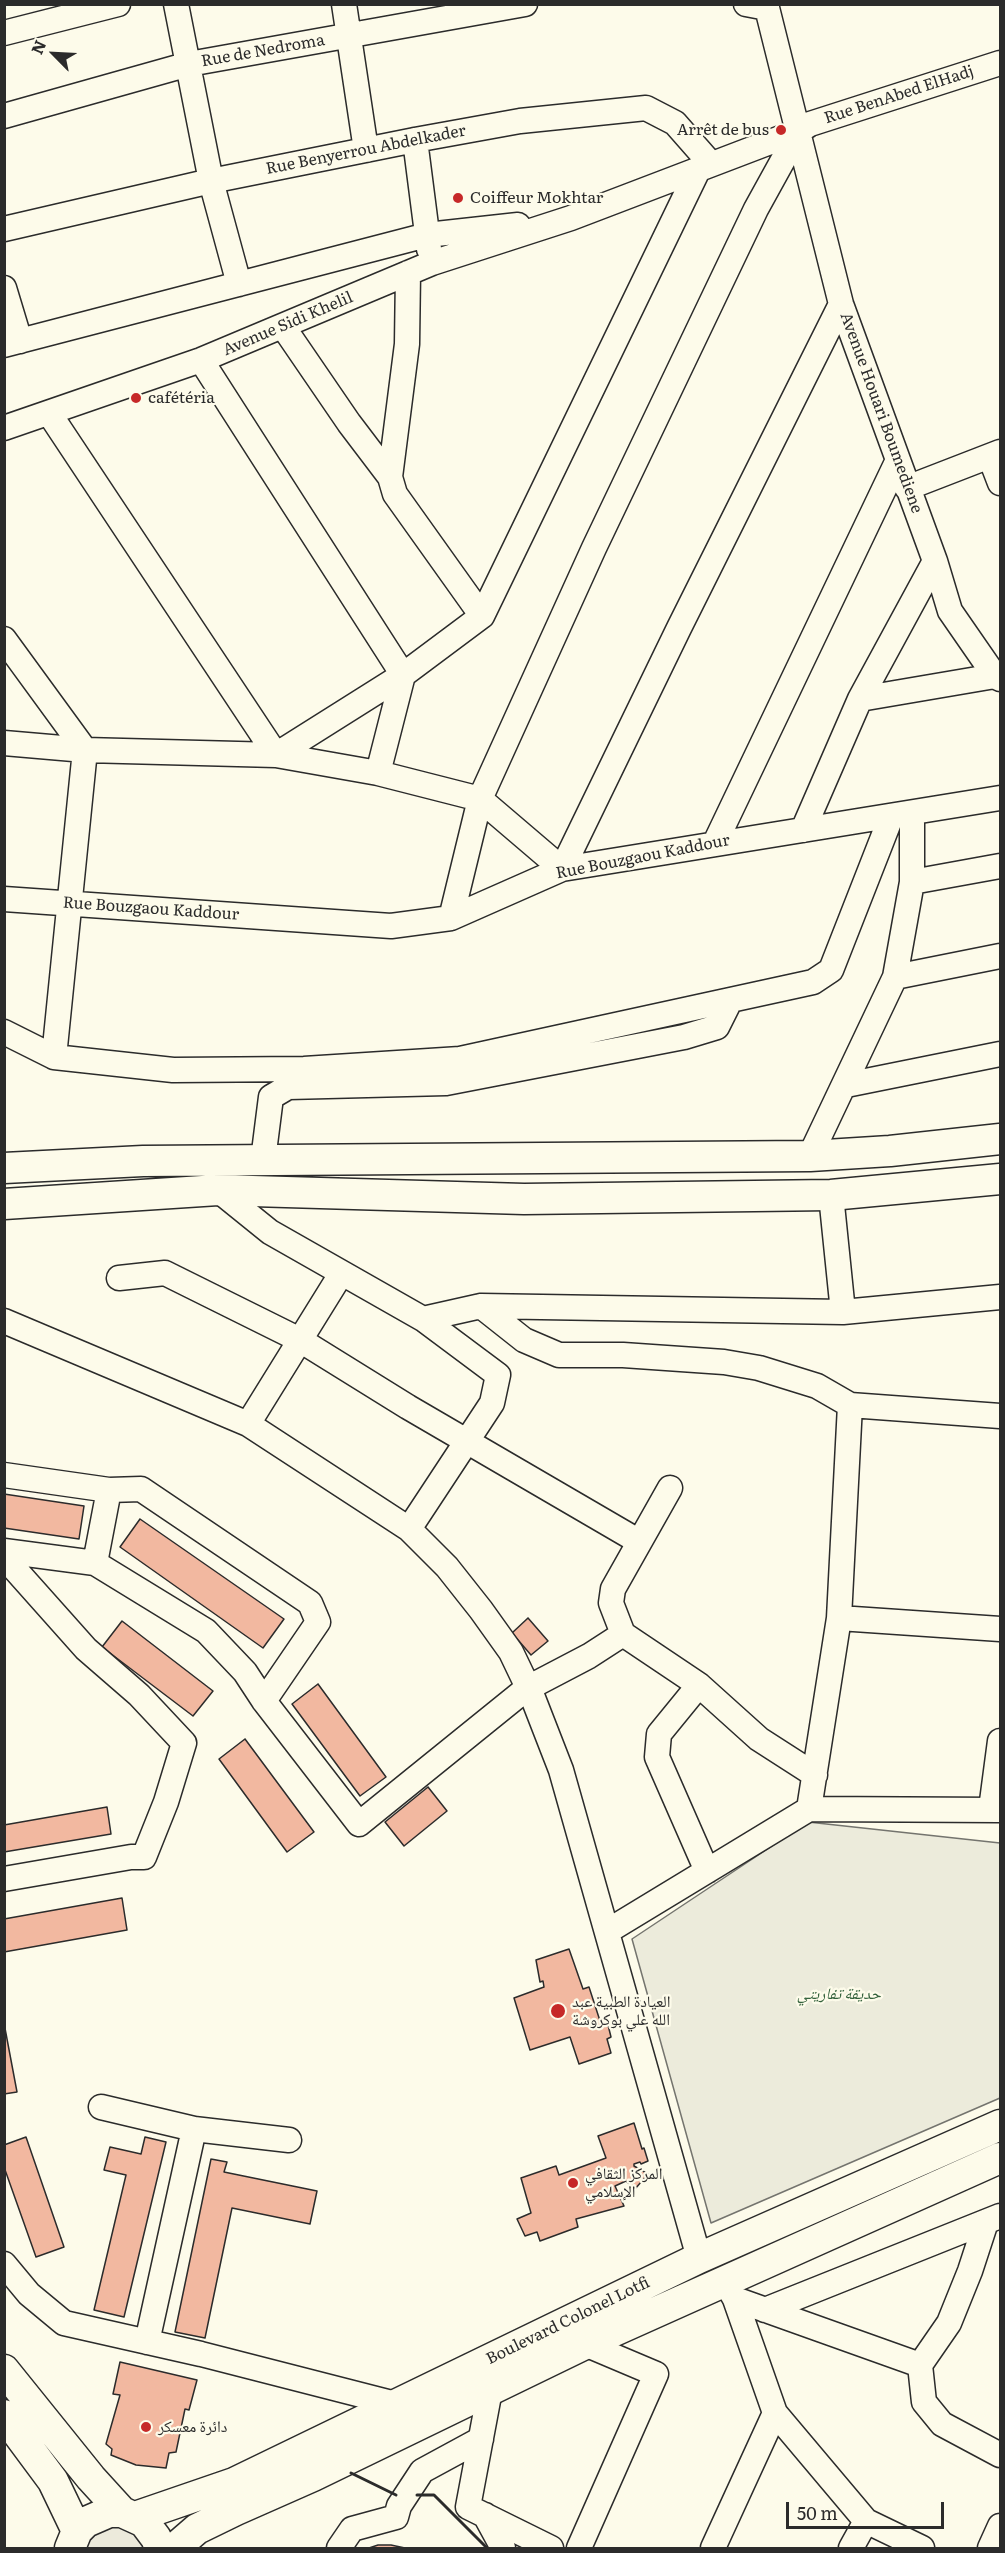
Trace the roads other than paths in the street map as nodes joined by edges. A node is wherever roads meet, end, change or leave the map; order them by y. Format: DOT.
graph roads {
  1 [pos="118,4"];
  2 [pos="176,4"];
  3 [pos="344,4"];
  4 [pos="525,4"];
  5 [pos="765,6"];
  6 [pos="4,33"];
  7 [pos="349,36"];
  8 [pos="1000,63"];
  9 [pos="189,64"];
  10 [pos="4,116"];
  11 [pos="799,131"];
  12 [pos="415,140"];
  13 [pos="366,150"];
  14 [pos="704,167"];
  15 [pos="211,181"];
  16 [pos="571,219"];
  17 [pos="4,229"];
  18 [pos="427,235"];
  19 [pos="432,263"];
  20 [pos="408,273"];
  21 [pos="239,284"];
  22 [pos="4,288"];
  23 [pos="841,304"];
  24 [pos="284,328"];
  25 [pos="12,343"];
  26 [pos="201,360"];
  27 [pos="49,413"];
  28 [pos="4,428"];
  29 [pos="995,454"];
  30 [pos="897,462"];
  31 [pos="390,477"];
  32 [pos="1000,483"];
  33 [pos="907,488"];
  34 [pos="935,561"];
  35 [pos="482,616"];
  36 [pos="4,639"];
  37 [pos="403,675"];
  38 [pos="998,678"];
  39 [pos="860,699"];
  40 [pos="4,743"];
  41 [pos="85,750"];
  42 [pos="276,755"];
  43 [pos="378,773"];
  44 [pos="1000,798"];
  45 [pos="480,799"];
  46 [pos="901,815"];
  47 [pos="802,830"];
  48 [pos="715,843"];
  49 [pos="1000,866"];
  50 [pos="562,869"];
  51 [pos="912,882"];
  52 [pos="4,899"];
  53 [pos="70,904"];
  54 [pos="451,918"];
  55 [pos="1000,956"];
  56 [pos="895,977"];
  57 [pos="730,1001"];
  58 [pos="4,1032"];
  59 [pos="1000,1054"];
  60 [pos="54,1057"];
  61 [pos="846,1084"];
  62 [pos="1000,1139"];
  63 [pos="810,1156"];
  64 [pos="262,1160"];
  65 [pos="4,1168"];
  66 [pos="1000,1179"];
  67 [pos="218,1190"];
  68 [pos="831,1195"];
  69 [pos="4,1204"];
  70 [pos="341,1274"];
  71 [pos="119,1278"];
  72 [pos="1000,1297"];
  73 [pos="481,1306"];
  74 [pos="843,1312"];
  75 [pos="423,1319"];
  76 [pos="4,1321"];
  77 [pos="300,1340"];
  78 [pos="850,1405"];
  79 [pos="1000,1416"];
  80 [pos="249,1424"];
  81 [pos="466,1440"];
  82 [pos="4,1475"];
  83 [pos="670,1488"];
  84 [pos="110,1490"];
  85 [pos="409,1529"];
  86 [pos="638,1541"];
  87 [pos="4,1551"];
  88 [pos="4,1557"];
  89 [pos="95,1563"];
  90 [pos="840,1618"];
  91 [pos="1000,1629"];
  92 [pos="623,1634"];
  93 [pos="699,1685"];
  94 [pos="526,1689"];
  95 [pos="264,1701"];
  96 [pos="1000,1741"];
  97 [pos="815,1775"];
  98 [pos="809,1809"];
  99 [pos="996,1810"];
  100 [pos="707,1871"];
  101 [pos="4,1879"];
  102 [pos="608,1930"];
  103 [pos="101,2107"];
  104 [pos="1000,2125"];
  105 [pos="194,2129"];
  106 [pos="289,2140"];
  107 [pos="1000,2158"];
  108 [pos="993,2219"];
  109 [pos="699,2258"];
  110 [pos="4,2264"];
  111 [pos="730,2290"];
  112 [pos="765,2310"];
  113 [pos="147,2342"];
  114 [pos="585,2344"];
  115 [pos="920,2365"];
  116 [pos="4,2370"];
  117 [pos="490,2390"];
  118 [pos="396,2404"];
  119 [pos="775,2413"];
  120 [pos="4,2415"];
  121 [pos="481,2439"];
  122 [pos="1000,2455"];
  123 [pos="129,2515"];
  124 [pos="484,2515"];
  125 [pos="866,2521"];
  126 [pos="1000,2526"];
  127 [pos="74,2540"];
  128 [pos="160,2548"];
  129 [pos="175,2548"];
  130 [pos="339,2548"];
  131 [pos="503,2548"];
  132 [pos="552,2548"];
  133 [pos="579,2548"];
  134 [pos="713,2548"];
  135 [pos="851,2548"];
  136 [pos="922,2548"];
  137 [pos="990,2548"];
  1 -- 6 [label="street"];
  2 -- 9 [label="street"];
  3 -- 7 [label="street"];
  4 -- 7 [label="street, Rue de Nedroma"];
  5 -- 11 [label="street"];
  7 -- 9 [label="street, Rue de Nedroma"];
  7 -- 13 [label="street"];
  8 -- 11 [label="street, Rue BenAbed ElHadj"];
  9 -- 10 [label="street, Rue de Nedroma"];
  9 -- 15 [label="street"];
  11 -- 14 [label="street, Avenue Sidi Khelil"];
  11 -- 23 [label="street, Avenue Houari Boumediene"];
  11 -- 45 [label="street"];
  12 -- 13 [label="street, Rue Benyerrou Abdelkader"];
  12 -- 14 [label="street, Rue Benyerrou Abdelkader"];
  12 -- 18 [label="street"];
  13 -- 15 [label="street, Rue Benyerrou Abdelkader"];
  14 -- 16 [label="street, Avenue Sidi Khelil"];
  14 -- 35 [label="street"];
  15 -- 17 [label="street, Rue Benyerrou Abdelkader"];
  15 -- 21 [label="street"];
  16 -- 18 [label="street, Avenue Sidi Khelil"];
  16 -- 19 [label="street, Avenue Sidi Khelil"];
  18 -- 19 [label="street"];
  18 -- 21 [label="street, Avenue Sidi Khelil"];
  19 -- 20 [label="street, Avenue Sidi Khelil"];
  20 -- 24 [label="street, Avenue Sidi Khelil"];
  20 -- 31 [label="street"];
  21 -- 25 [label="street, Avenue Sidi Khelil"];
  22 -- 25 [label="street"];
  23 -- 30 [label="street, Avenue Houari Boumediene"];
  23 -- 50 [label="street"];
  24 -- 26 [label="street, Avenue Sidi Khelil"];
  24 -- 31 [label="street"];
  26 -- 27 [label="street, Avenue Sidi Khelil"];
  26 -- 37 [label="street"];
  27 -- 28 [label="street, Avenue Sidi Khelil"];
  27 -- 42 [label="street"];
  29 -- 32 [label="street"];
  29 -- 33 [label="street"];
  30 -- 33 [label="street, Avenue Houari Boumediene"];
  30 -- 48 [label="street"];
  31 -- 35 [label="street"];
  33 -- 34 [label="street, Avenue Houari Boumediene"];
  34 -- 38 [label="street, Avenue Houari Boumediene"];
  34 -- 39 [label="street"];
  35 -- 37 [label="street"];
  36 -- 41 [label="street"];
  37 -- 42 [label="street"];
  37 -- 43 [label="street"];
  38 -- 39 [label="street"];
  39 -- 47 [label="street"];
  40 -- 41 [label="street"];
  41 -- 42 [label="street"];
  41 -- 53 [label="street"];
  42 -- 43 [label="street"];
  43 -- 45 [label="street"];
  44 -- 46 [label="street, Rue Bouzgaou Kaddour"];
  45 -- 50 [label="street"];
  45 -- 54 [label="street"];
  46 -- 47 [label="street, Rue Bouzgaou Kaddour"];
  46 -- 51 [label="street"];
  46 -- 57 [label="street"];
  47 -- 48 [label="street, Rue Bouzgaou Kaddour"];
  48 -- 50 [label="street, Rue Bouzgaou Kaddour"];
  49 -- 51 [label="street"];
  50 -- 54 [label="street, Rue Bouzgaou Kaddour"];
  51 -- 56 [label="street"];
  52 -- 53 [label="street, Rue Bouzgaou Kaddour"];
  53 -- 54 [label="street, Rue Bouzgaou Kaddour"];
  53 -- 60 [label="street"];
  55 -- 56 [label="street"];
  56 -- 61 [label="street"];
  57 -- 60 [label="street"];
  57 -- 64 [label="street"];
  58 -- 60 [label="street"];
  59 -- 61 [label="street"];
  61 -- 63 [label="street"];
  62 -- 63 [label="main road"];
  63 -- 64 [label="main road"];
  64 -- 65 [label="main road"];
  66 -- 68 [label="main road"];
  67 -- 68 [label="main road"];
  67 -- 69 [label="main road"];
  67 -- 70 [label="street"];
  68 -- 74 [label="street"];
  70 -- 75 [label="street"];
  70 -- 77 [label="street"];
  71 -- 77 [label="street"];
  72 -- 74 [label="street"];
  73 -- 74 [label="street"];
  73 -- 75 [label="street"];
  73 -- 78 [label="street"];
  75 -- 81 [label="street"];
  76 -- 80 [label="street"];
  77 -- 80 [label="street"];
  77 -- 81 [label="street"];
  78 -- 79 [label="street"];
  78 -- 90 [label="street"];
  80 -- 85 [label="street"];
  81 -- 85 [label="street"];
  81 -- 86 [label="street"];
  82 -- 84 [label="street"];
  83 -- 86 [label="street"];
  84 -- 89 [label="street"];
  84 -- 95 [label="street"];
  85 -- 94 [label="street"];
  86 -- 92 [label="street"];
  87 -- 89 [label="street"];
  88 -- 101 [label="street"];
  89 -- 95 [label="street"];
  90 -- 91 [label="street"];
  90 -- 97 [label="street"];
  92 -- 93 [label="street"];
  92 -- 94 [label="street"];
  93 -- 97 [label="street"];
  93 -- 100 [label="street"];
  94 -- 95 [label="street"];
  94 -- 102 [label="street"];
  96 -- 99 [label="street"];
  97 -- 98 [label="street"];
  98 -- 99 [label="street"];
  98 -- 100 [label="street"];
  100 -- 102 [label="street"];
  102 -- 109 [label="street"];
  103 -- 105 [label="street"];
  104 -- 109 [label="main road, Boulevard Colonel Lotfi"];
  105 -- 106 [label="street"];
  105 -- 113 [label="street"];
  107 -- 111 [label="main road, Boulevard Colonel Lotfi"];
  108 -- 112 [label="street"];
  108 -- 115 [label="street"];
  109 -- 118 [label="main road, Boulevard Colonel Lotfi"];
  110 -- 113 [label="street"];
  111 -- 112 [label="street"];
  111 -- 114 [label="main road, Boulevard Colonel Lotfi"];
  111 -- 119 [label="street"];
  112 -- 115 [label="street"];
  113 -- 118 [label="street"];
  114 -- 117 [label="main road, Boulevard Colonel Lotfi"];
  114 -- 133 [label="street"];
  115 -- 122 [label="street"];
  116 -- 123 [label="main road"];
  117 -- 121 [label="street"];
  117 -- 129 [label="main road, Boulevard Colonel Lotfi"];
  118 -- 123 [label="main road, Boulevard Colonel Lotfi"];
  119 -- 125 [label="street"];
  119 -- 134 [label="street"];
  120 -- 127 [label="main road"];
  121 -- 124 [label="street"];
  121 -- 130 [label="street"];
  123 -- 127 [label="main road, Boulevard Colonel Lotfi"];
  123 -- 128 [label="main road"];
  124 -- 131 [label="street"];
  124 -- 132 [label="street"];
  125 -- 135 [label="street"];
  125 -- 136 [label="street"];
  126 -- 137 [label="street"];
}
